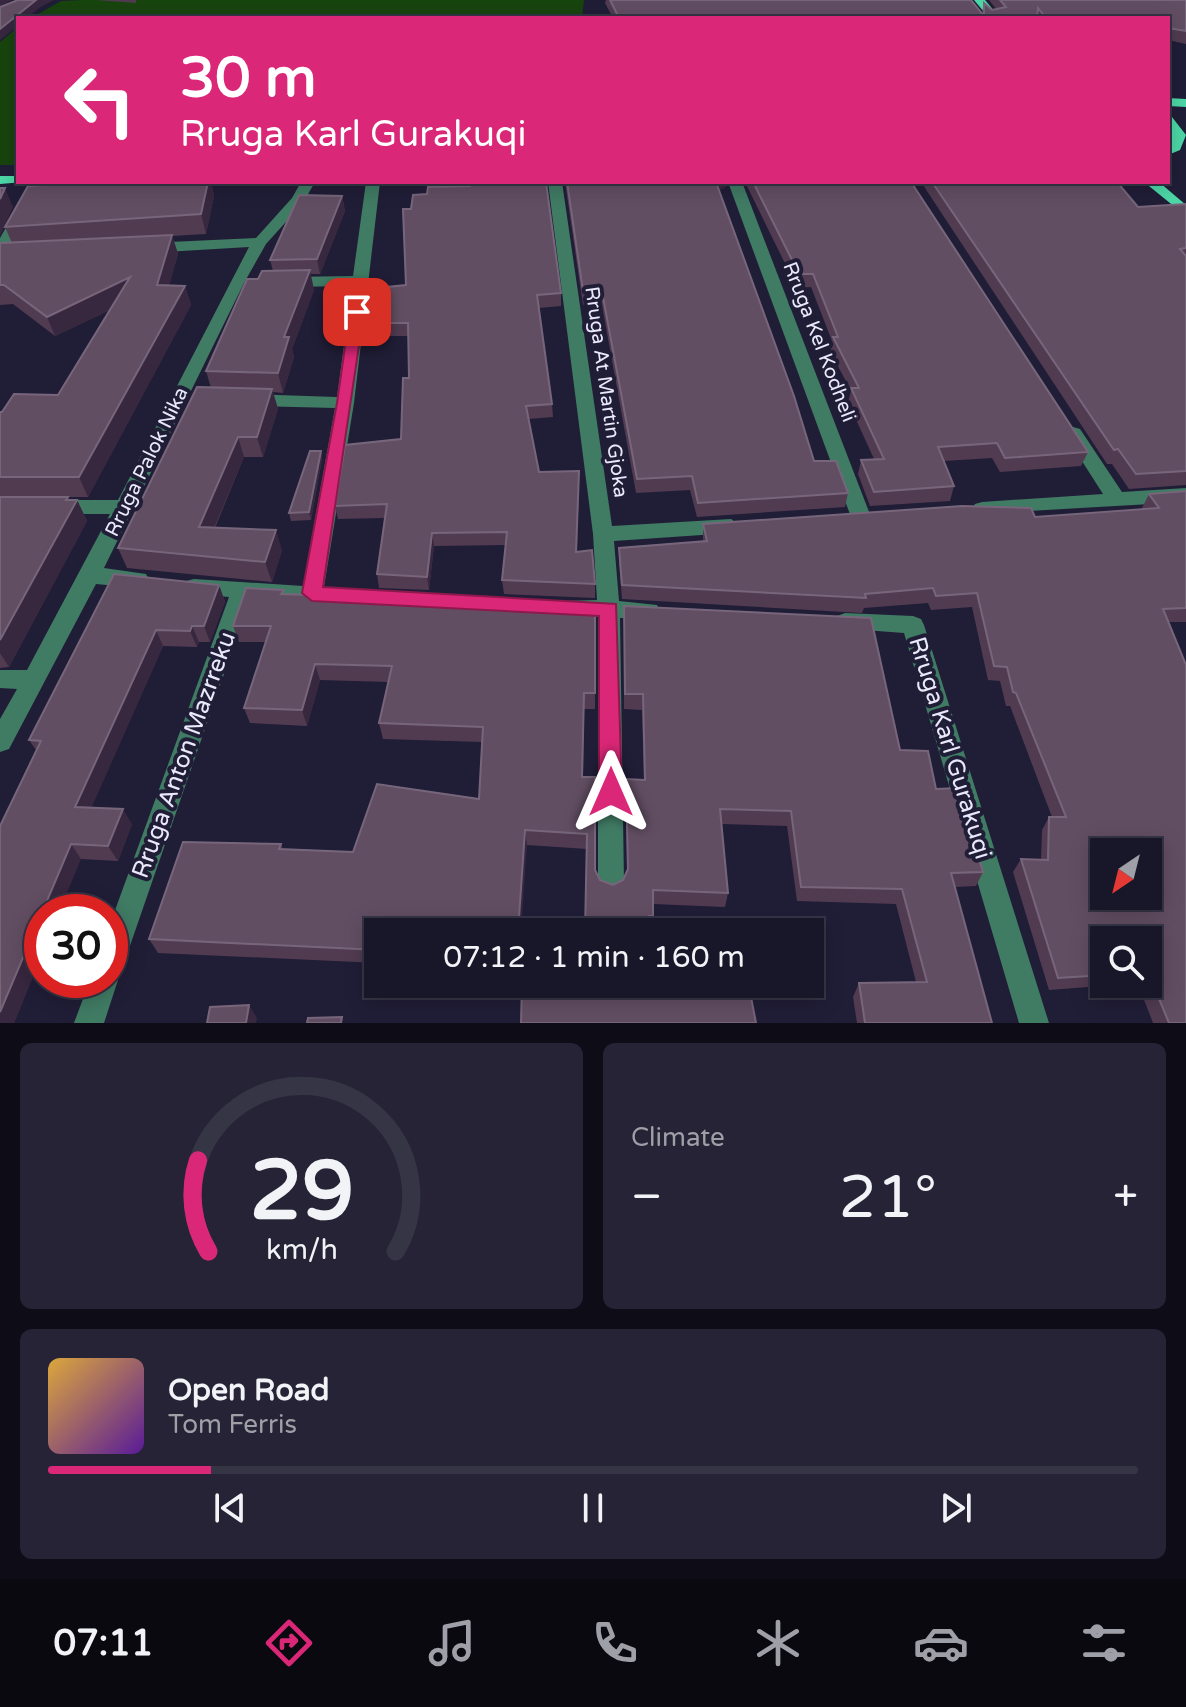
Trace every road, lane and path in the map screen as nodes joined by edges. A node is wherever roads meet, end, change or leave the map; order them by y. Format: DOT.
graph roads {
  1 [pos="979,0"];
  2 [pos="993,16"];
  3 [pos="1186,111"];
  4 [pos="1170,121"];
  5 [pos="1170,150"];
  6 [pos="307,184"];
  7 [pos="373,184"];
  8 [pos="555,184"];
  9 [pos="736,184"];
  10 [pos="1153,184"];
  11 [pos="1167,184"];
  12 [pos="26,204"];
  13 [pos="1182,208"];
  14 [pos="260,242"];
  15 [pos="138,248"];
  16 [pos="5,254"];
  17 [pos="361,281"];
  18 [pos="253,282"];
  19 [pos="224,400"];
  20 [pos="345,403"];
  21 [pos="1065,421"];
  22 [pos="1186,495"];
  23 [pos="1117,500"];
  24 [pos="0,507"];
  25 [pos="124,507"];
  26 [pos="967,510"];
  27 [pos="861,517"];
  28 [pos="755,524"];
  29 [pos="603,534"];
  30 [pos="90,575"];
  31 [pos="242,592"];
  32 [pos="312,593"];
  33 [pos="397,600"];
  34 [pos="549,607"];
  35 [pos="609,609"];
  36 [pos="673,613"];
  37 [pos="817,620"];
  38 [pos="0,679"];
  39 [pos="31,680"];
  40 [pos="0,742"];
  41 [pos="611,883"];
  42 [pos="128,912"];
  43 [pos="98,998"];
  44 [pos="89,1023"];
  45 [pos="1034,1023"];
  1 -- 2 [label="main road"];
  3 -- 4 [label="main road"];
  4 -- 5 [label="main road"];
  6 -- 14 [label="street, Rruga Palok Nika"];
  7 -- 17 [label="street"];
  8 -- 29 [label="street, Rruga At Martin Gjoka"];
  9 -- 27 [label="street, Rruga Kel Kodheli"];
  10 -- 13 [label="main road"];
  11 -- 13 [label="main road"];
  12 -- 16 [label="street"];
  14 -- 15 [label="street"];
  14 -- 18 [label="street, Rruga Palok Nika"];
  17 -- 18 [label="street"];
  17 -- 20 [label="street"];
  18 -- 25 [label="street, Rruga Palok Nika"];
  19 -- 20 [label="street"];
  20 -- 32 [label="street"];
  21 -- 23 [label="street"];
  22 -- 23 [label="street"];
  23 -- 26 [label="street"];
  24 -- 25 [label="street"];
  25 -- 30 [label="street, Rruga Palok Nika"];
  28 -- 29 [label="street"];
  29 -- 35 [label="street, Rruga At Martin Gjoka"];
  30 -- 31 [label="street"];
  30 -- 39 [label="street, Rruga Palok Nika"];
  31 -- 32 [label="street"];
  31 -- 42 [label="street, Rruga Anton Mazrreku"];
  32 -- 33 [label="street"];
  34 -- 35 [label="street"];
  35 -- 36 [label="street"];
  35 -- 41 [label="street"];
  37 -- 45 [label="street, Rruga Karl Gurakuqi"];
  38 -- 39 [label="street"];
  39 -- 40 [label="street, Rruga Palok Nika"];
  43 -- 44 [label="street"];
}
